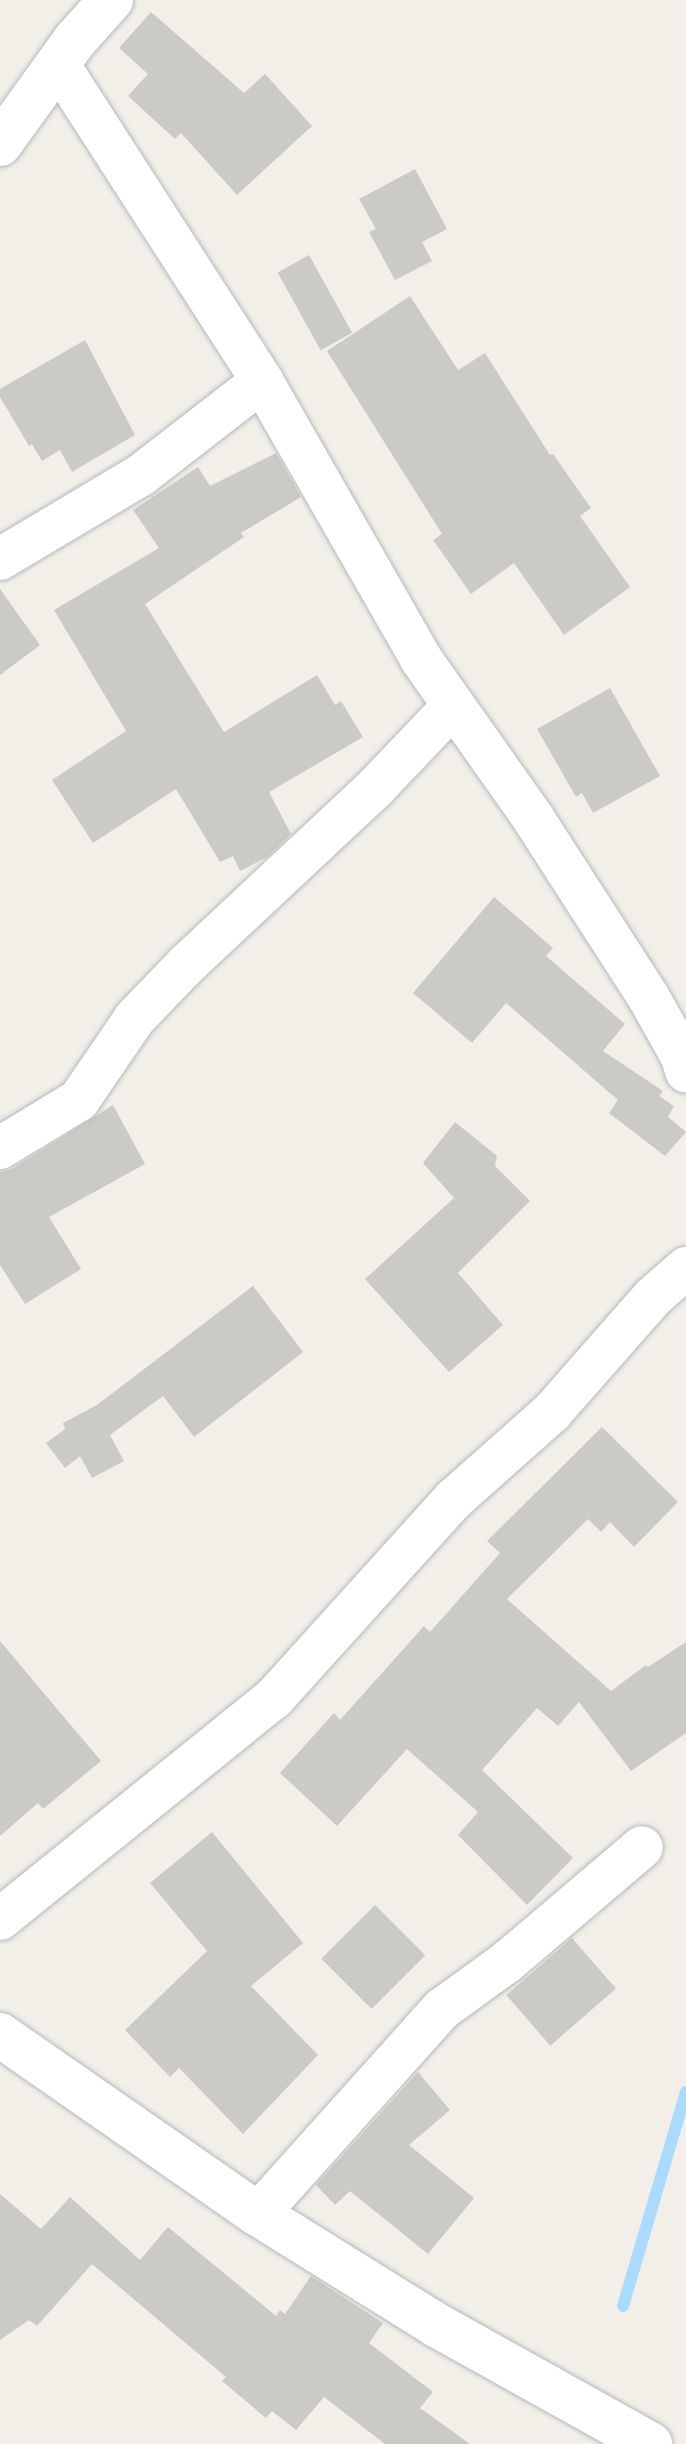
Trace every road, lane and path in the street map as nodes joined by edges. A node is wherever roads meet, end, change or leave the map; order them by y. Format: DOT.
graph roads {
  1 [pos="111,0"];
  2 [pos="58,64"];
  3 [pos="0,144"];
  4 [pos="262,381"];
  5 [pos="0,559"];
  6 [pos="453,706"];
  7 [pos="686,1071"];
  8 [pos="0,1148"];
  9 [pos="686,1268"];
  10 [pos="642,1847"];
  11 [pos="0,1919"];
  12 [pos="0,2035"];
  13 [pos="258,2214"];
  14 [pos="650,2444"];
  1 -- 2 [label="street"];
  2 -- 3 [label="street"];
  2 -- 4 [label="street"];
  4 -- 5 [label="street"];
  4 -- 6 [label="street"];
  6 -- 7 [label="street"];
  6 -- 8 [label="street"];
  9 -- 11 [label="street"];
  10 -- 13 [label="street"];
  12 -- 13 [label="street"];
  13 -- 14 [label="street"];
}
